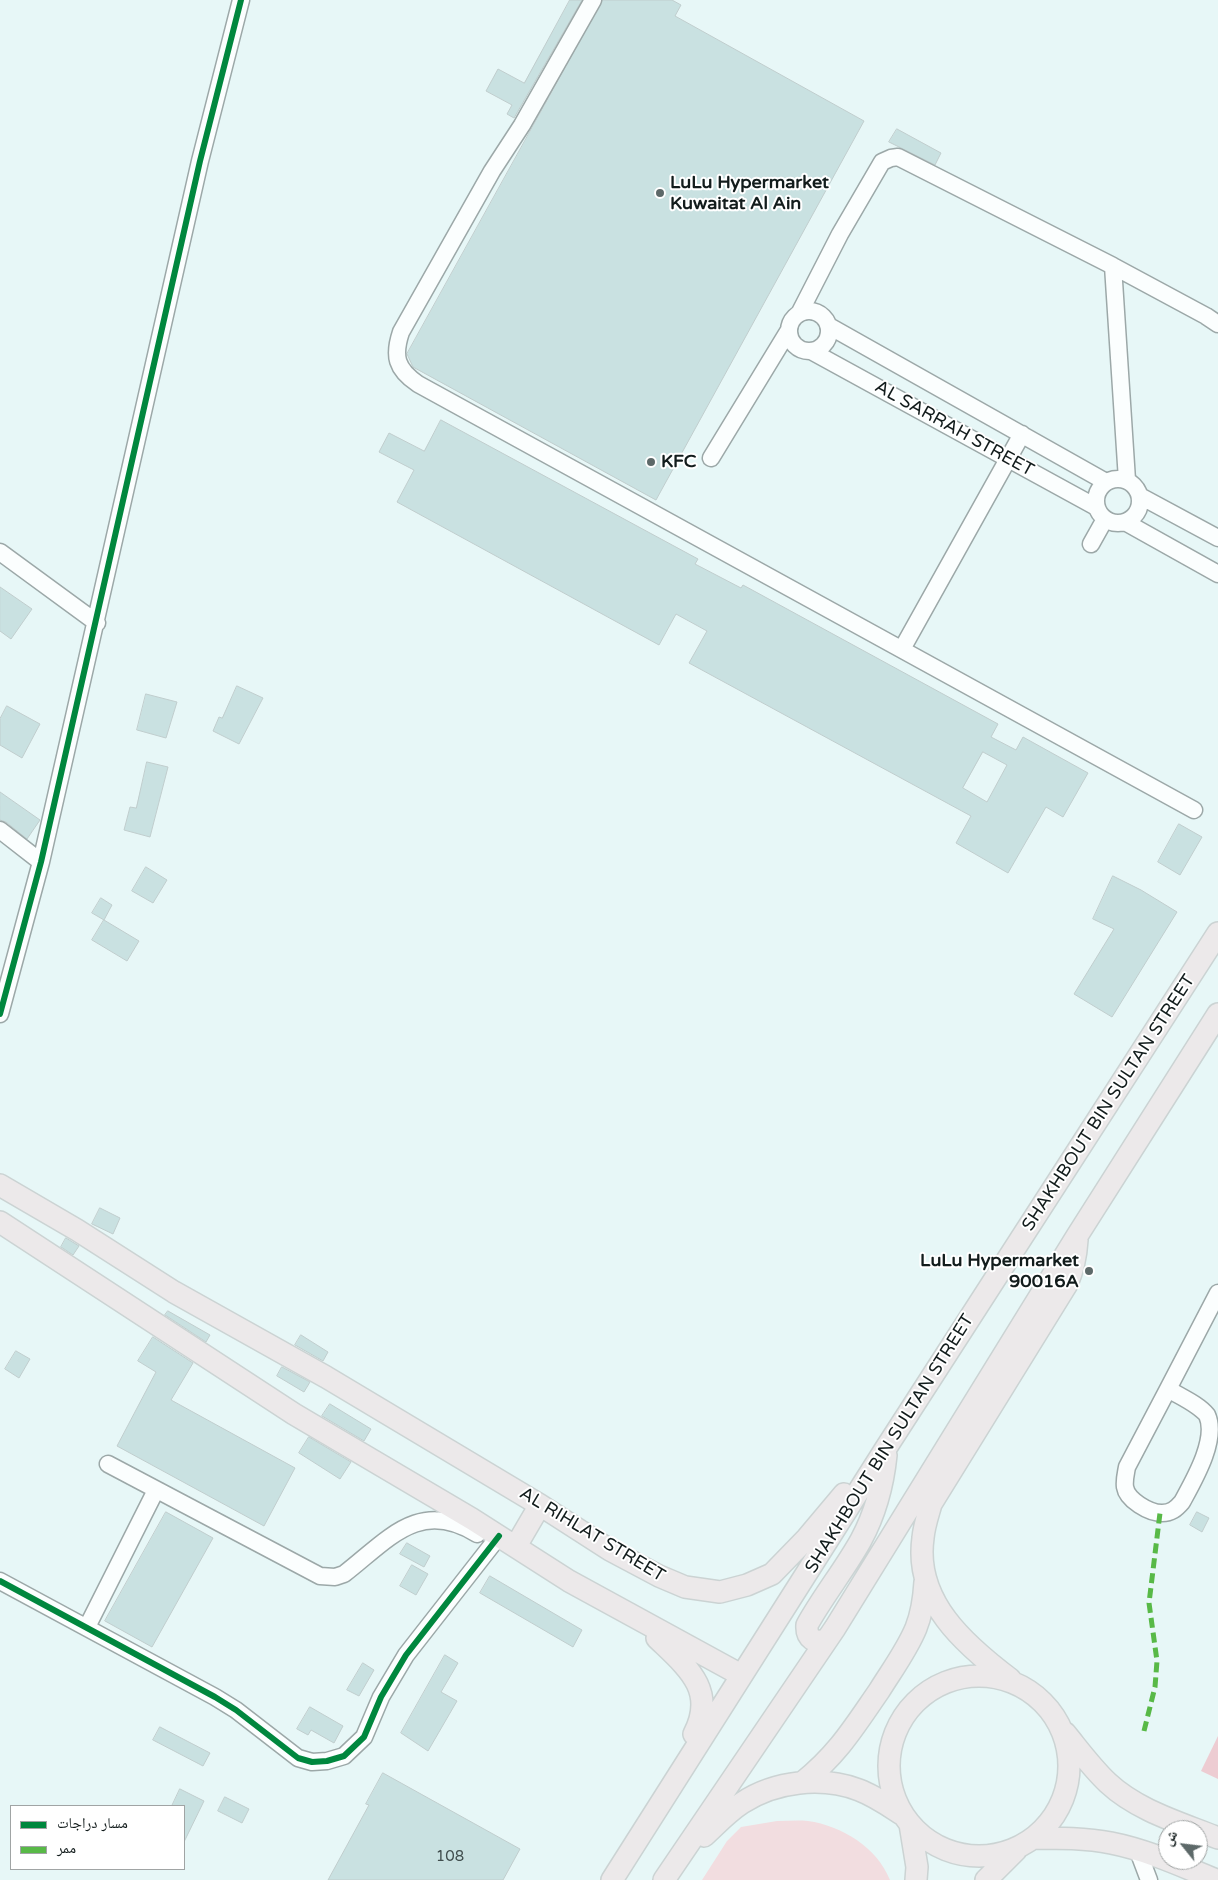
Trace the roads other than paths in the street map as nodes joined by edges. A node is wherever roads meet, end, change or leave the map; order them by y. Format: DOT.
graph roads {
  1 [pos="241,0"];
  2 [pos="592,0"];
  3 [pos="1113,266"];
  4 [pos="800,312"];
  5 [pos="1218,324"];
  6 [pos="829,326"];
  7 [pos="788,330"];
  8 [pos="811,351"];
  9 [pos="1022,434"];
  10 [pos="711,458"];
  11 [pos="1008,459"];
  12 [pos="1127,480"];
  13 [pos="1106,482"];
  14 [pos="1140,496"];
  15 [pos="1101,513"];
  16 [pos="1125,522"];
  17 [pos="1218,538"];
  18 [pos="1091,544"];
  19 [pos="0,552"];
  20 [pos="1218,574"];
  21 [pos="96,623"];
  22 [pos="902,650"];
  23 [pos="1194,810"];
  24 [pos="0,830"];
  25 [pos="41,862"];
  26 [pos="1218,933"];
  27 [pos="0,1014"];
  28 [pos="1218,1014"];
  29 [pos="0,1185"];
  30 [pos="0,1222"];
  31 [pos="1076,1236"];
  32 [pos="1218,1293"];
  33 [pos="1168,1389"];
  34 [pos="886,1448"];
  35 [pos="108,1464"];
  36 [pos="156,1490"];
  37 [pos="540,1504"];
  38 [pos="503,1542"];
  39 [pos="925,1576"];
  40 [pos="0,1581"];
  41 [pos="636,1618"];
  42 [pos="87,1627"];
  43 [pos="827,1639"];
  44 [pos="741,1675"];
  45 [pos="1016,1684"];
  46 [pos="1061,1728"];
  47 [pos="803,1782"];
  48 [pos="650,1819"];
  49 [pos="907,1820"];
  50 [pos="1218,1838"];
  51 [pos="1027,1842"];
  52 [pos="1138,1851"];
  53 [pos="669,1873"];
  54 [pos="612,1880"];
  55 [pos="916,1880"];
  56 [pos="986,1880"];
  57 [pos="1149,1880"];
  58 [pos="1216,1880"];
  1 -- 21 [label="street"];
  2 -- 22 [label="street"];
  3 -- 4 [label="street"];
  3 -- 5 [label="street"];
  3 -- 12 [label="street"];
  4 -- 6 [label="street"];
  4 -- 7 [label="street"];
  6 -- 8 [label="street"];
  6 -- 9 [label="street, AL SARRAH STREET"];
  7 -- 8 [label="street"];
  7 -- 10 [label="street"];
  8 -- 11 [label="street, AL SARRAH STREET"];
  9 -- 11 [label="street"];
  9 -- 13 [label="street, AL SARRAH STREET"];
  11 -- 15 [label="street, AL SARRAH STREET"];
  11 -- 22 [label="street"];
  12 -- 13 [label="street"];
  12 -- 14 [label="street"];
  13 -- 15 [label="street"];
  14 -- 16 [label="street"];
  14 -- 17 [label="street"];
  15 -- 16 [label="street"];
  15 -- 18 [label="street"];
  16 -- 20 [label="street"];
  19 -- 21 [label="street"];
  21 -- 25 [label="street"];
  22 -- 23 [label="street"];
  24 -- 25 [label="street"];
  25 -- 27 [label="street"];
  26 -- 34 [label="main road, SHAKHBOUT BIN SULTAN STREET"];
  28 -- 31 [label="main road"];
  29 -- 37 [label="main road, AL RIHLAT STREET"];
  30 -- 38 [label="main road"];
  31 -- 39 [label="main road"];
  31 -- 43 [label="main road"];
  32 -- 33 [label="street"];
  33 -- 33 [label="street"];
  34 -- 37 [label="main road, AL RIHLAT STREET"];
  34 -- 43 [label="main road"];
  34 -- 44 [label="main road, SHAKHBOUT BIN SULTAN STREET"];
  35 -- 36 [label="street"];
  36 -- 38 [label="street"];
  36 -- 42 [label="street"];
  37 -- 38 [label="main road"];
  38 -- 41 [label="main road"];
  38 -- 42 [label="street"];
  39 -- 45 [label="main road"];
  39 -- 47 [label="main road"];
  40 -- 42 [label="street"];
  41 -- 44 [label="main road"];
  41 -- 48 [label="main road"];
  43 -- 53 [label="main road"];
  44 -- 48 [label="main road, SHAKHBOUT BIN SULTAN STREET"];
  45 -- 46 [label="main road"];
  45 -- 49 [label="main road"];
  46 -- 50 [label="main road"];
  46 -- 51 [label="main road"];
  47 -- 49 [label="main road"];
  47 -- 53 [label="main road"];
  48 -- 54 [label="main road, SHAKHBOUT BIN SULTAN STREET"];
  49 -- 51 [label="main road"];
  49 -- 55 [label="main road"];
  51 -- 52 [label="main road"];
  51 -- 56 [label="main road"];
  52 -- 57 [label="street"];
  52 -- 58 [label="main road"];
}
